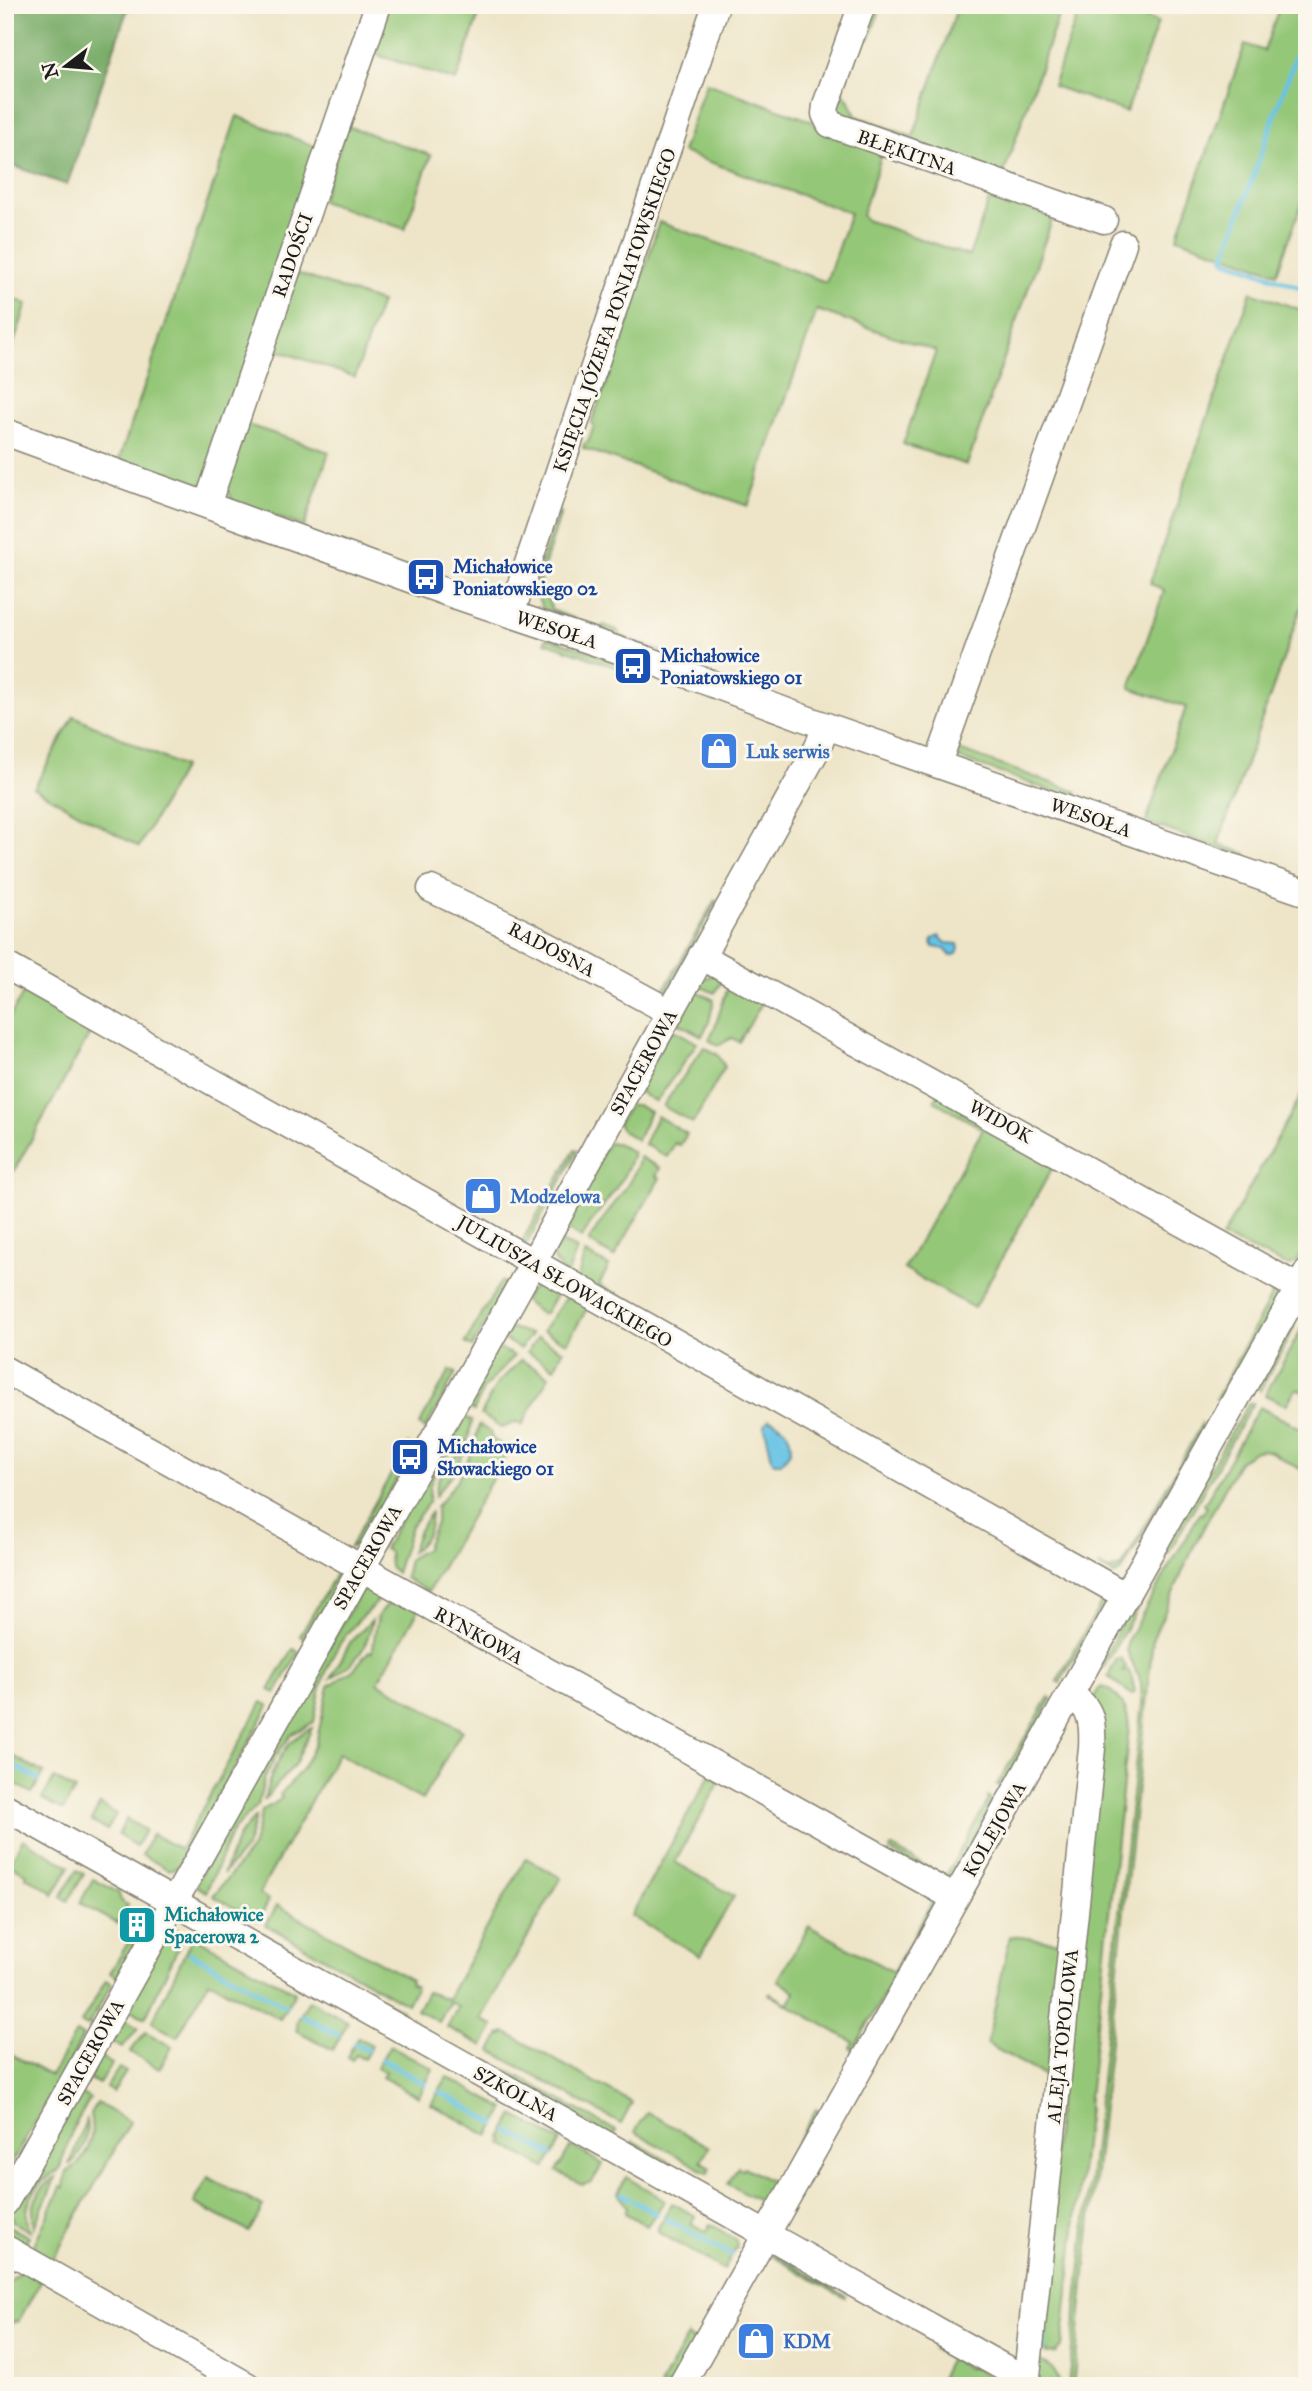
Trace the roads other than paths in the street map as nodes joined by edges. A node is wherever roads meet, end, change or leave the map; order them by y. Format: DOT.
graph roads {
  1 [pos="378,5"];
  2 [pos="716,5"];
  3 [pos="862,5"];
  4 [pos="1104,220"];
  5 [pos="1123,244"];
  6 [pos="5,432"];
  7 [pos="207,505"];
  8 [pos="512,614"];
  9 [pos="826,726"];
  10 [pos="938,763"];
  11 [pos="431,889"];
  12 [pos="1307,893"];
  13 [pos="701,956"];
  14 [pos="5,965"];
  15 [pos="670,1012"];
  16 [pos="533,1263"];
  17 [pos="1303,1280"];
  18 [pos="5,1370"];
  19 [pos="362,1568"];
  20 [pos="1126,1596"];
  21 [pos="1070,1696"];
  22 [pos="5,1807"];
  23 [pos="955,1898"];
  24 [pos="173,1901"];
  25 [pos="5,2203"];
  26 [pos="767,2233"];
  27 [pos="5,2248"];
  28 [pos="1027,2380"];
  29 [pos="248,2386"];
  30 [pos="681,2386"];
  1 -- 7 [label="street, RADOŚCI"];
  2 -- 8 [label="street, KSIĘCIA JÓZEFA PONIATOWSKIEGO"];
  3 -- 4 [label="street, BŁĘKITNA"];
  5 -- 10 [label="street"];
  6 -- 7 [label="street, WESOŁA"];
  7 -- 8 [label="street, WESOŁA"];
  8 -- 9 [label="street, WESOŁA"];
  9 -- 10 [label="street, WESOŁA"];
  9 -- 13 [label="street, SPACEROWA"];
  10 -- 12 [label="street, WESOŁA"];
  11 -- 15 [label="street, RADOSNA"];
  13 -- 15 [label="street, SPACEROWA"];
  13 -- 17 [label="street, WIDOK"];
  14 -- 16 [label="street, JULIUSZA SŁOWACKIEGO"];
  15 -- 16 [label="street, SPACEROWA"];
  16 -- 19 [label="street, SPACEROWA"];
  16 -- 20 [label="street, JULIUSZA SŁOWACKIEGO"];
  17 -- 20 [label="street, KOLEJOWA"];
  18 -- 19 [label="street, RYNKOWA"];
  19 -- 23 [label="street, RYNKOWA"];
  19 -- 24 [label="street, SPACEROWA"];
  20 -- 21 [label="street, KOLEJOWA"];
  21 -- 23 [label="street, KOLEJOWA"];
  21 -- 28 [label="street, ALEJA TOPOLOWA"];
  22 -- 24 [label="street, SZKOLNA"];
  23 -- 26 [label="street, KOLEJOWA"];
  24 -- 25 [label="street, SPACEROWA"];
  24 -- 26 [label="street, SZKOLNA"];
  26 -- 28 [label="street, SZKOLNA"];
  26 -- 30 [label="street, KOLEJOWA"];
  27 -- 29 [label="street"];
}
